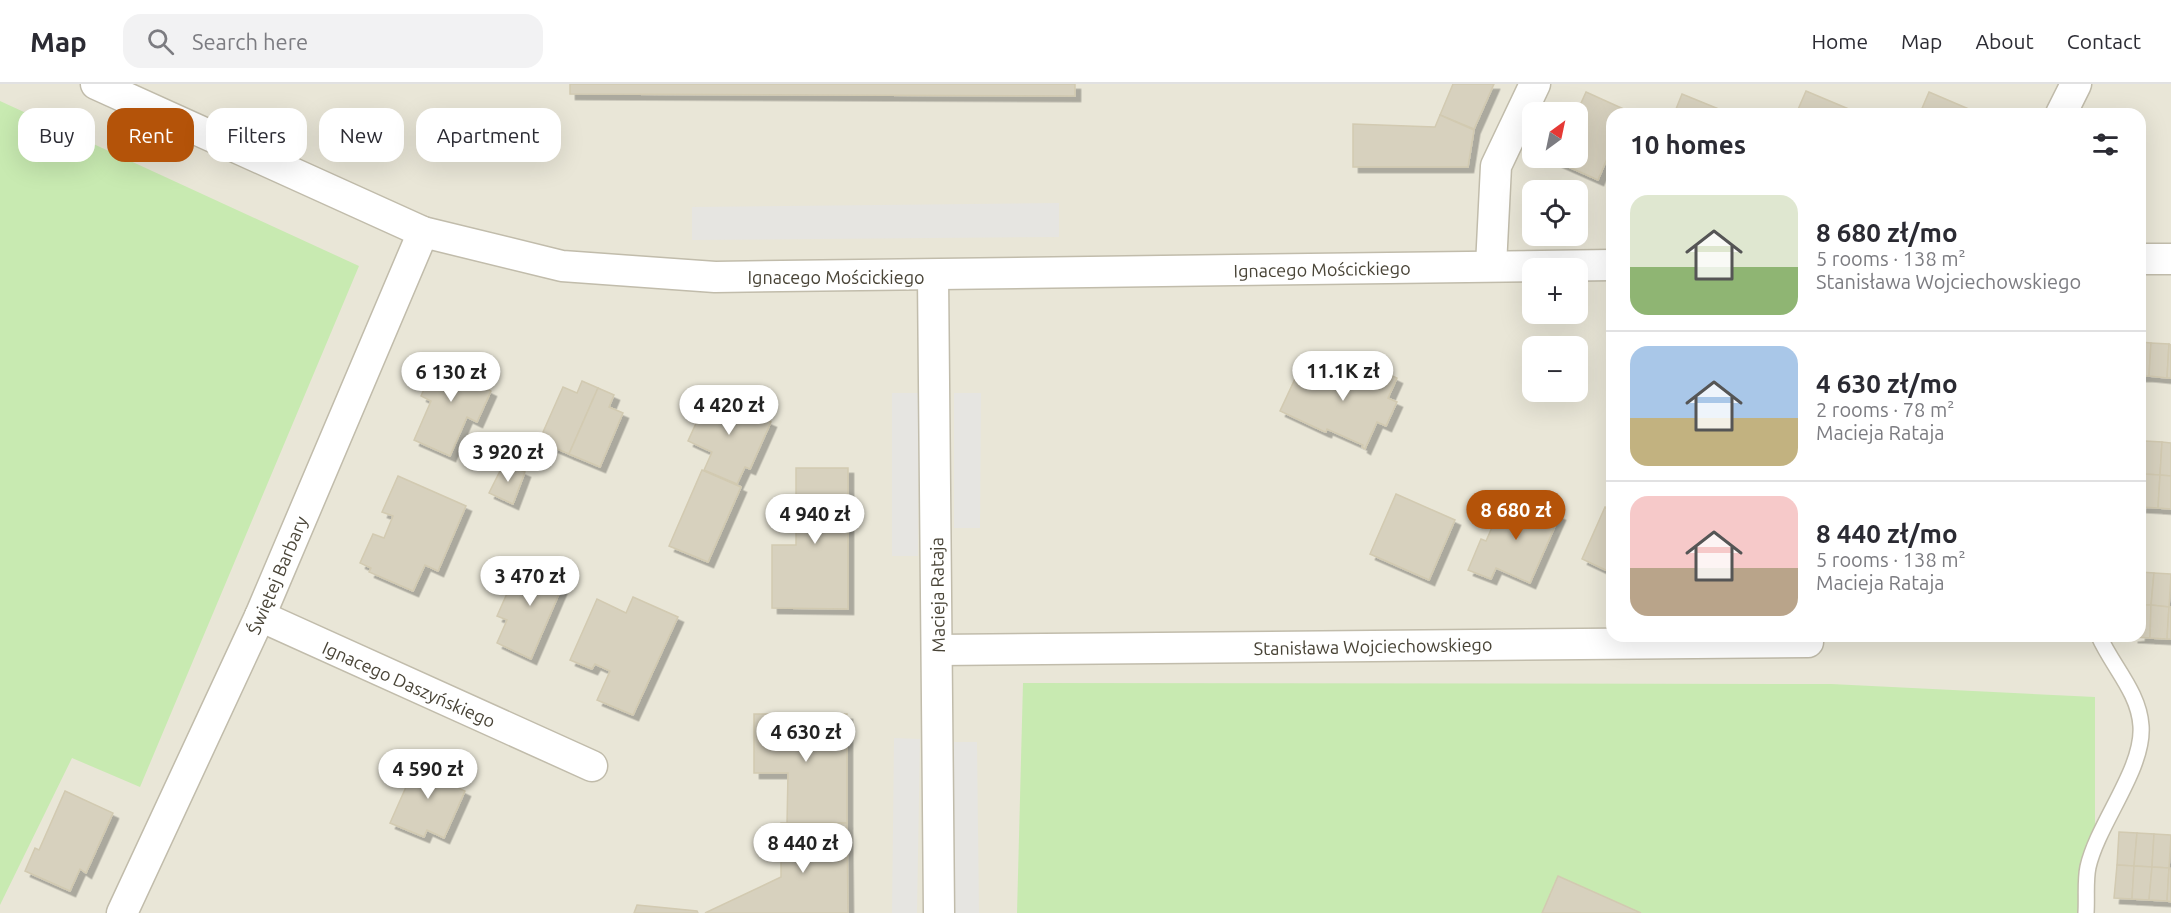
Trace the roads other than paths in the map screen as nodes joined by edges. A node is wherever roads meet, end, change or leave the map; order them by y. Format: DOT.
graph roads {
  1 [pos="96,84"];
  2 [pos="1534,84"];
  3 [pos="2076,84"];
  4 [pos="2064,108"];
  5 [pos="423,232"];
  6 [pos="2171,259"];
  7 [pos="2146,260"];
  8 [pos="1606,265"];
  9 [pos="1491,266"];
  10 [pos="933,276"];
  11 [pos="260,616"];
  12 [pos="1808,642"];
  13 [pos="2102,642"];
  14 [pos="937,650"];
  15 [pos="592,766"];
  16 [pos="122,913"];
  17 [pos="939,913"];
  18 [pos="2086,913"];
  1 -- 5 [label="street, Ignacego Mościckiego"];
  2 -- 9 [label="street"];
  3 -- 4 [label="street"];
  5 -- 10 [label="street, Ignacego Mościckiego"];
  5 -- 11 [label="street, Świętej Barbary"];
  6 -- 7 [label="street"];
  8 -- 9 [label="street, Ignacego Mościckiego"];
  9 -- 10 [label="street, Ignacego Mościckiego"];
  10 -- 14 [label="street, Macieja Rataja"];
  11 -- 15 [label="street, Ignacego Daszyńskiego"];
  11 -- 16 [label="street, Świętej Barbary"];
  12 -- 14 [label="street, Stanisława Wojciechowskiego"];
  13 -- 18 [label="lane"];
  14 -- 17 [label="street, Macieja Rataja"];
}
